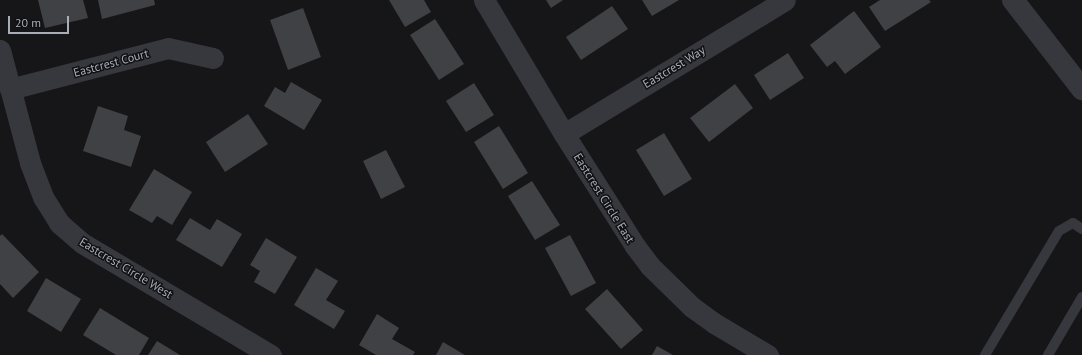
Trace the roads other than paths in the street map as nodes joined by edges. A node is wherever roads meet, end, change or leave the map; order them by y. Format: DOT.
graph roads {
  1 [pos="484,0"];
  2 [pos="785,0"];
  3 [pos="1013,0"];
  4 [pos="0,50"];
  5 [pos="213,58"];
  6 [pos="1082,89"];
  7 [pos="10,90"];
  8 [pos="564,134"];
  9 [pos="1082,229"];
  10 [pos="1082,297"];
  11 [pos="271,355"];
  12 [pos="768,355"];
  13 [pos="985,355"];
  14 [pos="1048,355"];
  1 -- 8 [label="street, Eastcrest Circle East"];
  2 -- 8 [label="street, Eastcrest Way"];
  3 -- 6 [label="street"];
  4 -- 7 [label="street, Eastcrest Circle West"];
  5 -- 7 [label="street, Eastcrest Court"];
  7 -- 11 [label="street, Eastcrest Circle West"];
  8 -- 12 [label="street, Eastcrest Circle East"];
  9 -- 13 [label="lane"];
  10 -- 14 [label="lane"];
}
